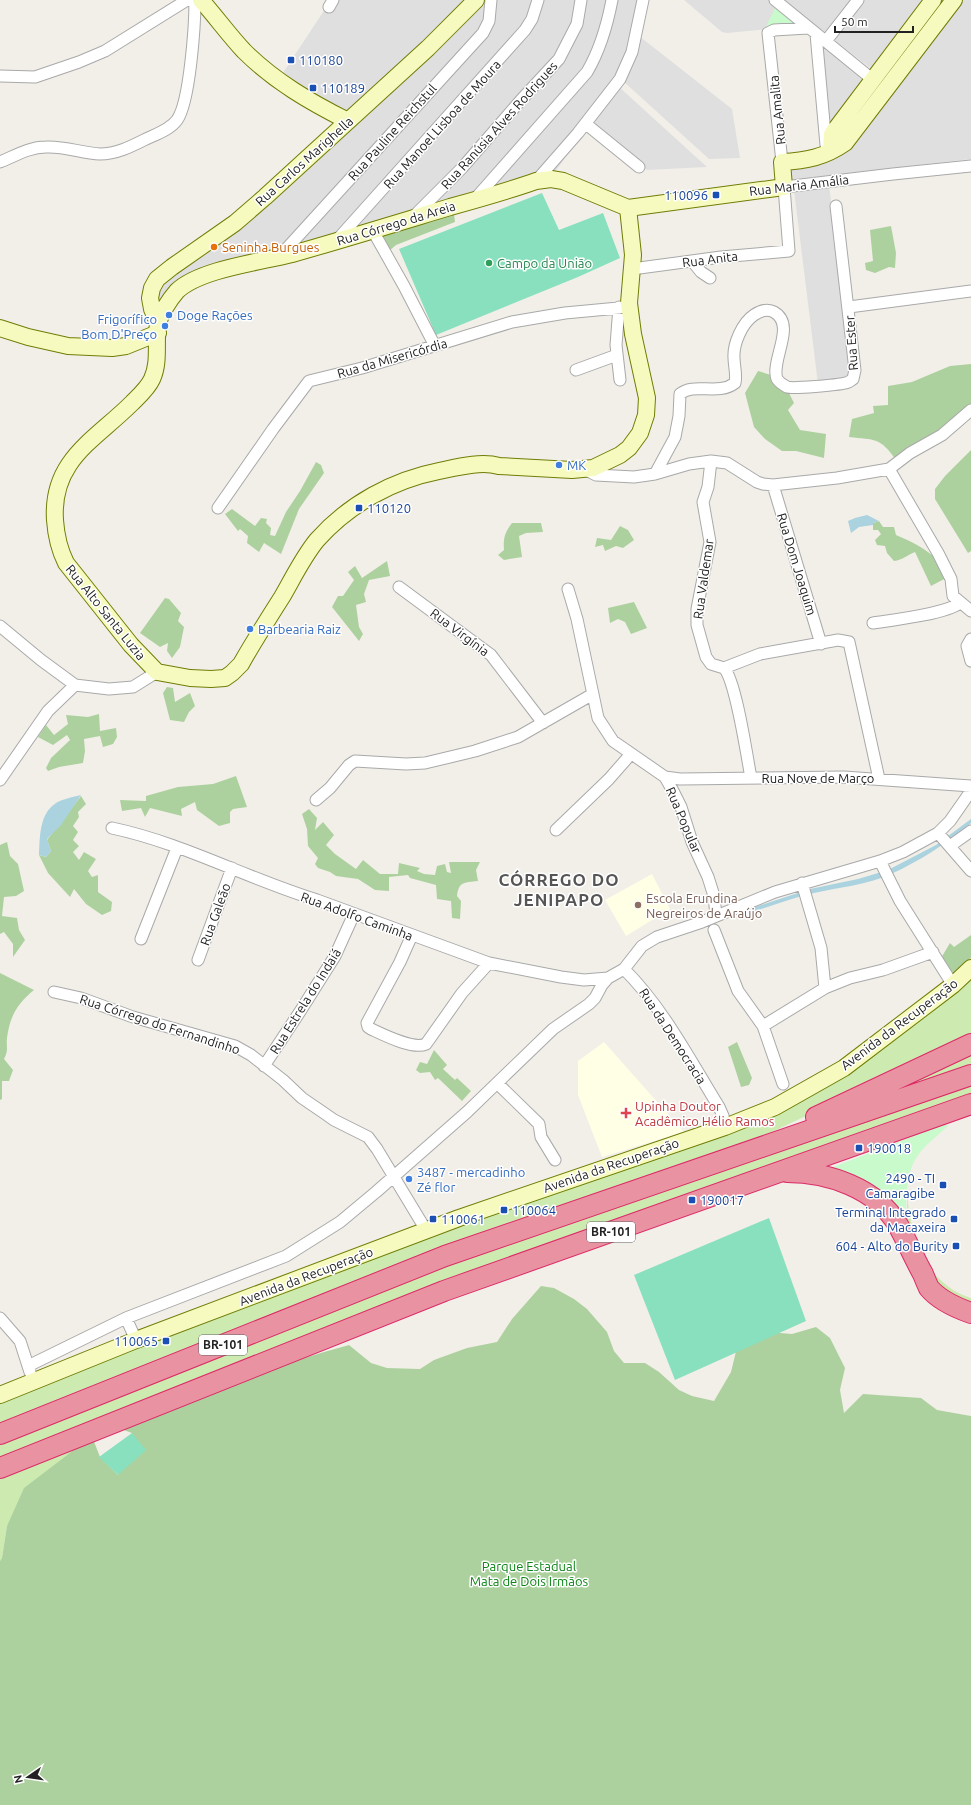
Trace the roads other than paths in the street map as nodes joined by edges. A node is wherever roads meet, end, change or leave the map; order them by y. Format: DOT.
graph roads {
  1 [pos="187,0"];
  2 [pos="196,0"];
  3 [pos="201,0"];
  4 [pos="476,0"];
  5 [pos="491,0"];
  6 [pos="538,0"];
  7 [pos="581,0"];
  8 [pos="612,0"];
  9 [pos="643,0"];
  10 [pos="775,0"];
  11 [pos="858,0"];
  12 [pos="933,0"];
  13 [pos="954,0"];
  14 [pos="812,31"];
  15 [pos="826,41"];
  16 [pos="0,76"];
  17 [pos="872,79"];
  18 [pos="348,121"];
  19 [pos="586,124"];
  20 [pos="829,153"];
  21 [pos="0,162"];
  22 [pos="782,162"];
  23 [pos="971,166"];
  24 [pos="639,167"];
  25 [pos="536,181"];
  26 [pos="784,187"];
  27 [pos="474,200"];
  28 [pos="836,206"];
  29 [pos="628,208"];
  30 [pos="411,219"];
  31 [pos="373,231"];
  32 [pos="336,242"];
  33 [pos="279,257"];
  34 [pos="692,261"];
  35 [pos="632,269"];
  36 [pos="710,278"];
  37 [pos="971,291"];
  38 [pos="624,307"];
  39 [pos="849,307"];
  40 [pos="0,328"];
  41 [pos="158,328"];
  42 [pos="435,346"];
  43 [pos="617,355"];
  44 [pos="576,370"];
  45 [pos="620,380"];
  46 [pos="971,410"];
  47 [pos="711,460"];
  48 [pos="584,469"];
  49 [pos="889,469"];
  50 [pos="656,474"];
  51 [pos="773,485"];
  52 [pos="218,508"];
  53 [pos="399,587"];
  54 [pos="568,589"];
  55 [pos="960,603"];
  56 [pos="971,612"];
  57 [pos="873,623"];
  58 [pos="0,626"];
  59 [pos="971,639"];
  60 [pos="821,644"];
  61 [pos="971,661"];
  62 [pos="724,668"];
  63 [pos="157,672"];
  64 [pos="75,685"];
  65 [pos="593,694"];
  66 [pos="543,723"];
  67 [pos="630,755"];
  68 [pos="665,778"];
  69 [pos="751,778"];
  70 [pos="879,779"];
  71 [pos="0,780"];
  72 [pos="971,786"];
  73 [pos="971,791"];
  74 [pos="316,800"];
  75 [pos="112,828"];
  76 [pos="556,830"];
  77 [pos="971,831"];
  78 [pos="938,832"];
  79 [pos="950,846"];
  80 [pos="176,848"];
  81 [pos="880,861"];
  82 [pos="232,868"];
  83 [pos="971,871"];
  84 [pos="802,883"];
  85 [pos="354,914"];
  86 [pos="716,916"];
  87 [pos="714,930"];
  88 [pos="412,935"];
  89 [pos="141,939"];
  90 [pos="933,952"];
  91 [pos="198,960"];
  92 [pos="489,963"];
  93 [pos="970,969"];
  94 [pos="624,970"];
  95 [pos="608,978"];
  96 [pos="952,985"];
  97 [pos="825,988"];
  98 [pos="54,992"];
  99 [pos="763,1026"];
  100 [pos="971,1044"];
  101 [pos="264,1066"];
  102 [pos="971,1075"];
  103 [pos="497,1083"];
  104 [pos="783,1084"];
  105 [pos="971,1104"];
  106 [pos="725,1127"];
  107 [pos="728,1159"];
  108 [pos="555,1160"];
  109 [pos="777,1172"];
  110 [pos="393,1176"];
  111 [pos="426,1230"];
  112 [pos="971,1313"];
  113 [pos="0,1318"];
  114 [pos="126,1318"];
  115 [pos="136,1340"];
  116 [pos="28,1366"];
  117 [pos="33,1381"];
  118 [pos="0,1395"];
  119 [pos="0,1434"];
  120 [pos="0,1468"];
  1 -- 16 [label="street"];
  2 -- 21 [label="street"];
  3 -- 18 [label="street"];
  4 -- 18 [label="street, Rua Carlos Marighella"];
  5 -- 33 [label="street, Rua Pauline Reichstul"];
  6 -- 32 [label="street, Rua Manoel Lisboa de Moura"];
  7 -- 30 [label="street, Rua Ranúsia Alves Rodrigues"];
  8 -- 27 [label="street"];
  9 -- 19 [label="street"];
  10 -- 14 [label="street"];
  11 -- 15 [label="street"];
  12 -- 17 [label="street"];
  13 -- 20 [label="street"];
  14 -- 15 [label="street"];
  14 -- 20 [label="street"];
  14 -- 22 [label="street, Rua Amalita"];
  15 -- 17 [label="street"];
  17 -- 20 [label="street"];
  18 -- 41 [label="street, Rua Carlos Marighella"];
  19 -- 24 [label="street"];
  19 -- 25 [label="street"];
  20 -- 22 [label="street"];
  22 -- 26 [label="street, Rua Amalita"];
  23 -- 26 [label="street, Rua Maria Amália"];
  25 -- 27 [label="street, Rua Córrego da Areia"];
  25 -- 29 [label="street, Rua Córrego da Areia"];
  26 -- 29 [label="street, Rua Maria Amália"];
  26 -- 34 [label="street, Rua Anita"];
  27 -- 30 [label="street, Rua Córrego da Areia"];
  28 -- 39 [label="street, Rua Ester"];
  29 -- 35 [label="street"];
  30 -- 31 [label="street, Rua Córrego da Areia"];
  31 -- 32 [label="street, Rua Córrego da Areia"];
  31 -- 42 [label="street"];
  32 -- 33 [label="street, Rua Córrego da Areia"];
  33 -- 41 [label="street, Rua Córrego da Areia"];
  34 -- 35 [label="street, Rua Anita"];
  34 -- 36 [label="street"];
  35 -- 38 [label="street"];
  37 -- 39 [label="street"];
  38 -- 42 [label="street, Rua da Misericórdia"];
  38 -- 43 [label="street"];
  38 -- 48 [label="street"];
  39 -- 50 [label="street, Rua Ester"];
  40 -- 41 [label="street"];
  41 -- 63 [label="street, Rua Alto Santa Luzia"];
  42 -- 52 [label="street, Rua da Misericórdia"];
  43 -- 44 [label="street"];
  43 -- 45 [label="street"];
  46 -- 49 [label="street"];
  47 -- 50 [label="street"];
  47 -- 51 [label="street"];
  47 -- 62 [label="street, Rua Valdemar"];
  48 -- 50 [label="street"];
  48 -- 63 [label="street"];
  49 -- 51 [label="street"];
  49 -- 55 [label="street"];
  51 -- 60 [label="street, Rua Dom Joaquim"];
  53 -- 66 [label="street, Rua Virgínia"];
  54 -- 65 [label="street, Rua Popular"];
  55 -- 56 [label="street"];
  55 -- 57 [label="street"];
  58 -- 64 [label="street"];
  59 -- 61 [label="street"];
  60 -- 62 [label="street"];
  60 -- 70 [label="street"];
  62 -- 69 [label="street"];
  63 -- 64 [label="street"];
  64 -- 71 [label="street"];
  65 -- 66 [label="street"];
  65 -- 67 [label="street, Rua Popular"];
  66 -- 74 [label="street"];
  67 -- 68 [label="street, Rua Popular"];
  67 -- 76 [label="street"];
  68 -- 69 [label="street, Rua Nove de Março"];
  68 -- 86 [label="street, Rua Popular"];
  69 -- 70 [label="street, Rua Nove de Março"];
  70 -- 72 [label="street, Rua Nove de Março"];
  73 -- 78 [label="street"];
  75 -- 80 [label="street, Rua Adolfo Caminha"];
  77 -- 79 [label="street"];
  78 -- 79 [label="street"];
  78 -- 81 [label="street"];
  79 -- 83 [label="street"];
  80 -- 82 [label="street, Rua Adolfo Caminha"];
  80 -- 89 [label="street"];
  81 -- 84 [label="street"];
  81 -- 90 [label="street"];
  82 -- 85 [label="street, Rua Adolfo Caminha"];
  82 -- 91 [label="street, Rua Galeão"];
  84 -- 86 [label="street"];
  84 -- 97 [label="street"];
  85 -- 88 [label="street, Rua Adolfo Caminha"];
  85 -- 101 [label="street, Rua Estrela do Indaiá"];
  86 -- 94 [label="street"];
  87 -- 99 [label="street"];
  88 -- 92 [label="street, Rua Adolfo Caminha"];
  88 -- 92 [label="street"];
  90 -- 96 [label="street"];
  90 -- 97 [label="street"];
  92 -- 95 [label="street, Rua Adolfo Caminha"];
  93 -- 96 [label="street, Avenida da Recuperação"];
  94 -- 95 [label="street"];
  94 -- 106 [label="street, Rua da Democracia"];
  95 -- 103 [label="street"];
  96 -- 106 [label="street, Avenida da Recuperação"];
  97 -- 99 [label="street"];
  98 -- 101 [label="street, Rua Córrego do Fernandinho"];
  99 -- 104 [label="street"];
  100 -- 107 [label="highway"];
  101 -- 110 [label="street, Rua Córrego do Fernandinho"];
  102 -- 107 [label="highway, BR-101"];
  103 -- 108 [label="street"];
  103 -- 110 [label="street"];
  105 -- 109 [label="highway, BR-101"];
  106 -- 111 [label="street, Avenida da Recuperação"];
  107 -- 119 [label="highway, BR-101"];
  109 -- 112 [label="highway"];
  109 -- 120 [label="highway, BR-101"];
  110 -- 111 [label="street, Rua Córrego do Fernandinho"];
  110 -- 114 [label="street"];
  111 -- 115 [label="street, Avenida da Recuperação"];
  113 -- 116 [label="street"];
  114 -- 115 [label="street"];
  114 -- 116 [label="street"];
  115 -- 117 [label="street, Avenida da Recuperação"];
  116 -- 117 [label="street"];
  117 -- 118 [label="street, Avenida da Recuperação"];
}
